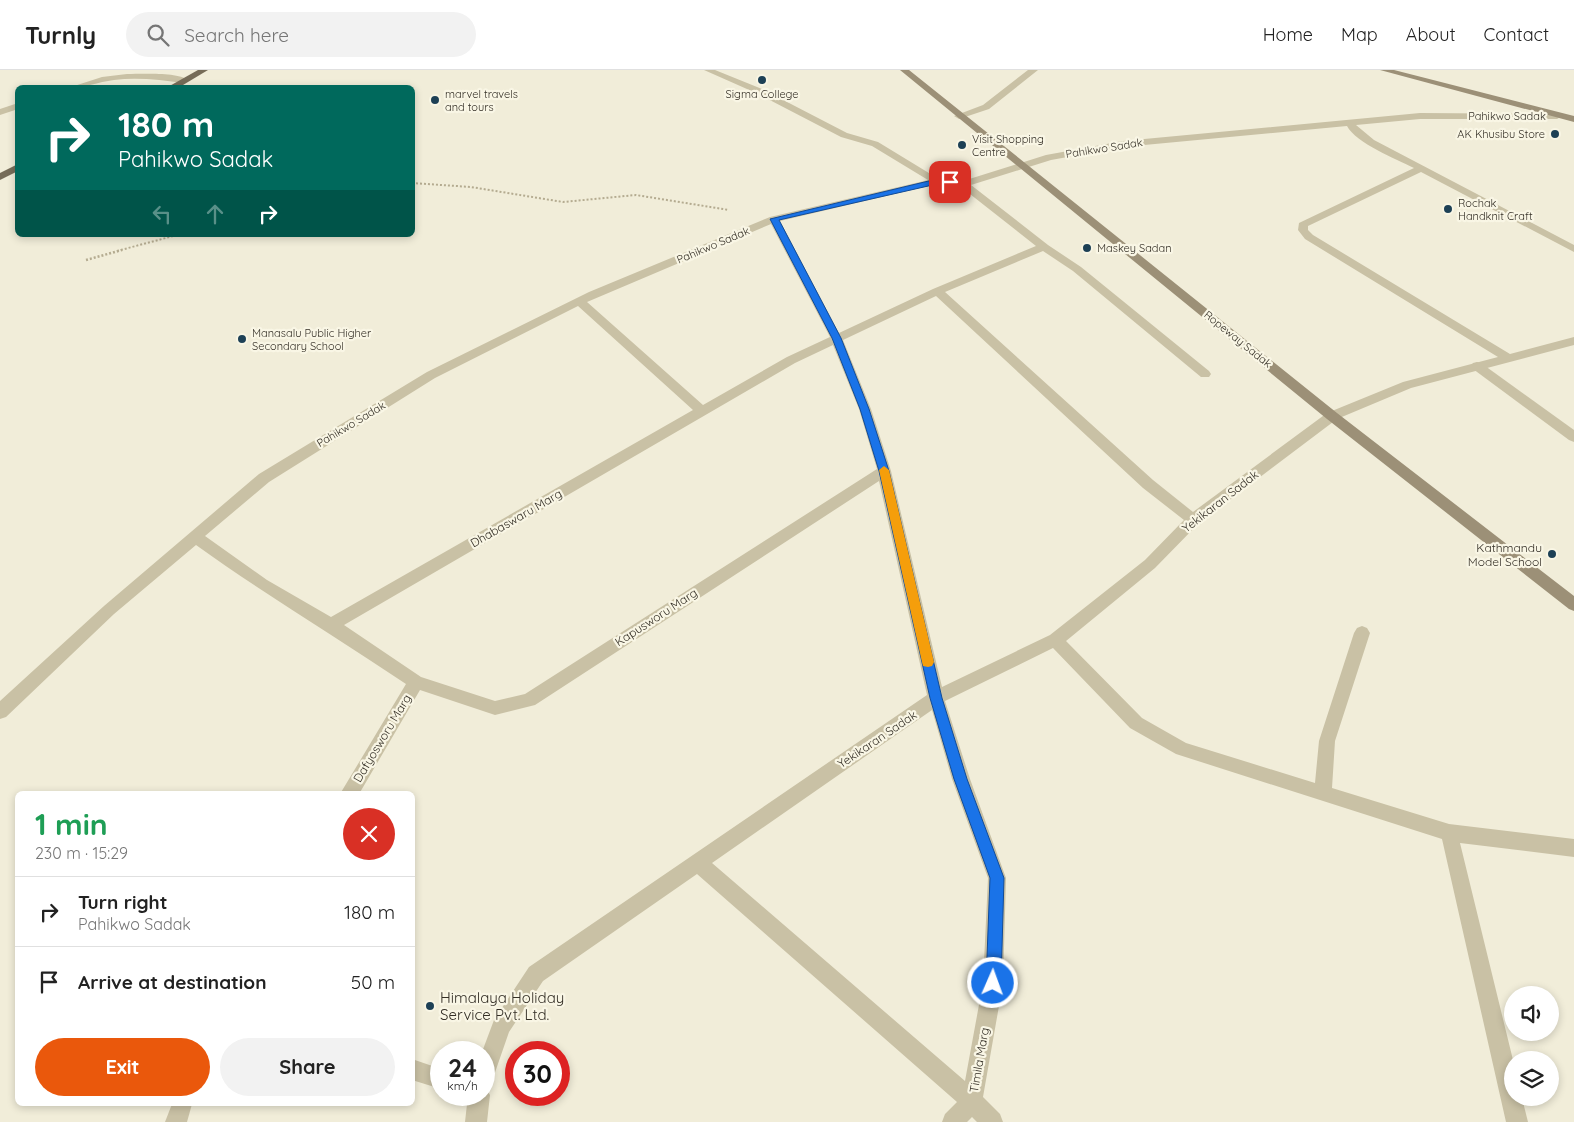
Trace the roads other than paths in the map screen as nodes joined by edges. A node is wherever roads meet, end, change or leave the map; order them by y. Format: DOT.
graph roads {
  1 [pos="204,70"];
  2 [pos="708,70"];
  3 [pos="904,70"];
  4 [pos="1034,70"];
  5 [pos="1384,70"];
  6 [pos="184,80"];
  7 [pos="82,85"];
  8 [pos="175,85"];
  9 [pos="15,107"];
  10 [pos="0,112"];
  11 [pos="959,116"];
  12 [pos="1557,116"];
  13 [pos="1574,119"];
  14 [pos="1350,123"];
  15 [pos="1022,165"];
  16 [pos="1422,168"];
  17 [pos="15,170"];
  18 [pos="0,177"];
  19 [pos="937,181"];
  20 [pos="964,184"];
  21 [pos="774,219"];
  22 [pos="1044,247"];
  23 [pos="1574,249"];
  24 [pos="937,291"];
  25 [pos="579,301"];
  26 [pos="836,338"];
  27 [pos="1574,341"];
  28 [pos="1508,358"];
  29 [pos="1477,366"];
  30 [pos="1205,374"];
  31 [pos="702,411"];
  32 [pos="1332,416"];
  33 [pos="1574,437"];
  34 [pos="884,471"];
  35 [pos="1193,520"];
  36 [pos="194,536"];
  37 [pos="1574,605"];
  38 [pos="330,625"];
  39 [pos="1362,633"];
  40 [pos="1054,640"];
  41 [pos="416,682"];
  42 [pos="936,698"];
  43 [pos="0,712"];
  44 [pos="351,791"];
  45 [pos="1323,794"];
  46 [pos="1449,833"];
  47 [pos="1574,848"];
  48 [pos="697,862"];
  49 [pos="495,1046"];
  50 [pos="415,1070"];
  51 [pos="430,1075"];
  52 [pos="972,1101"];
  53 [pos="181,1106"];
  54 [pos="478,1106"];
  55 [pos="176,1122"];
  56 [pos="476,1122"];
  57 [pos="953,1122"];
  58 [pos="992,1122"];
  59 [pos="1517,1122"];
  1 -- 6 [label="main road"];
  2 -- 19 [label="street"];
  3 -- 11 [label="main road, Ropeway Sadak"];
  4 -- 11 [label="street"];
  5 -- 12 [label="main road"];
  6 -- 7 [label="street"];
  6 -- 8 [label="main road"];
  9 -- 10 [label="street"];
  11 -- 15 [label="main road, Ropeway Sadak"];
  12 -- 13 [label="main road"];
  12 -- 14 [label="street, Pahikwo Sadak"];
  14 -- 15 [label="street, Pahikwo Sadak"];
  14 -- 16 [label="street"];
  15 -- 20 [label="street, Pahikwo Sadak"];
  15 -- 32 [label="main road, Ropeway Sadak"];
  16 -- 23 [label="street"];
  16 -- 28 [label="street"];
  17 -- 18 [label="main road"];
  19 -- 20 [label="street, Pahikwo Sadak"];
  19 -- 21 [label="street, Pahikwo Sadak"];
  20 -- 22 [label="street"];
  21 -- 25 [label="street, Pahikwo Sadak"];
  21 -- 26 [label="street, Timila Marg"];
  22 -- 24 [label="street, Dhabaswaru Marg"];
  22 -- 30 [label="street"];
  24 -- 26 [label="street, Dhabaswaru Marg"];
  24 -- 35 [label="street"];
  25 -- 31 [label="street"];
  25 -- 36 [label="street, Pahikwo Sadak"];
  26 -- 31 [label="street, Dhabaswaru Marg"];
  26 -- 34 [label="street, Timila Marg"];
  27 -- 28 [label="street, Yekikaran Sadak"];
  28 -- 29 [label="street, Yekikaran Sadak"];
  29 -- 32 [label="street, Yekikaran Sadak"];
  29 -- 33 [label="street"];
  31 -- 38 [label="street, Dhabaswaru Marg"];
  32 -- 35 [label="street, Yekikaran Sadak"];
  32 -- 37 [label="main road, Ropeway Sadak"];
  34 -- 41 [label="street, Kapusworu Marg"];
  34 -- 42 [label="street, Timila Marg"];
  35 -- 40 [label="street, Yekikaran Sadak"];
  36 -- 38 [label="street"];
  36 -- 43 [label="street, Pahikwo Sadak"];
  38 -- 41 [label="street"];
  39 -- 45 [label="street"];
  40 -- 42 [label="street, Yekikaran Sadak"];
  40 -- 45 [label="street"];
  41 -- 44 [label="street, Dafyosworu Marg"];
  42 -- 48 [label="street, Yekikaran Sadak"];
  42 -- 52 [label="street, Timila Marg"];
  45 -- 46 [label="street"];
  46 -- 47 [label="street"];
  46 -- 59 [label="street"];
  48 -- 49 [label="street, Yekikaran Sadak"];
  48 -- 52 [label="street, Timila Marg"];
  50 -- 51 [label="street"];
  52 -- 57 [label="street, Timila Marg"];
  52 -- 58 [label="street, Timila Marg"];
  53 -- 55 [label="street"];
  54 -- 56 [label="street"];
}
